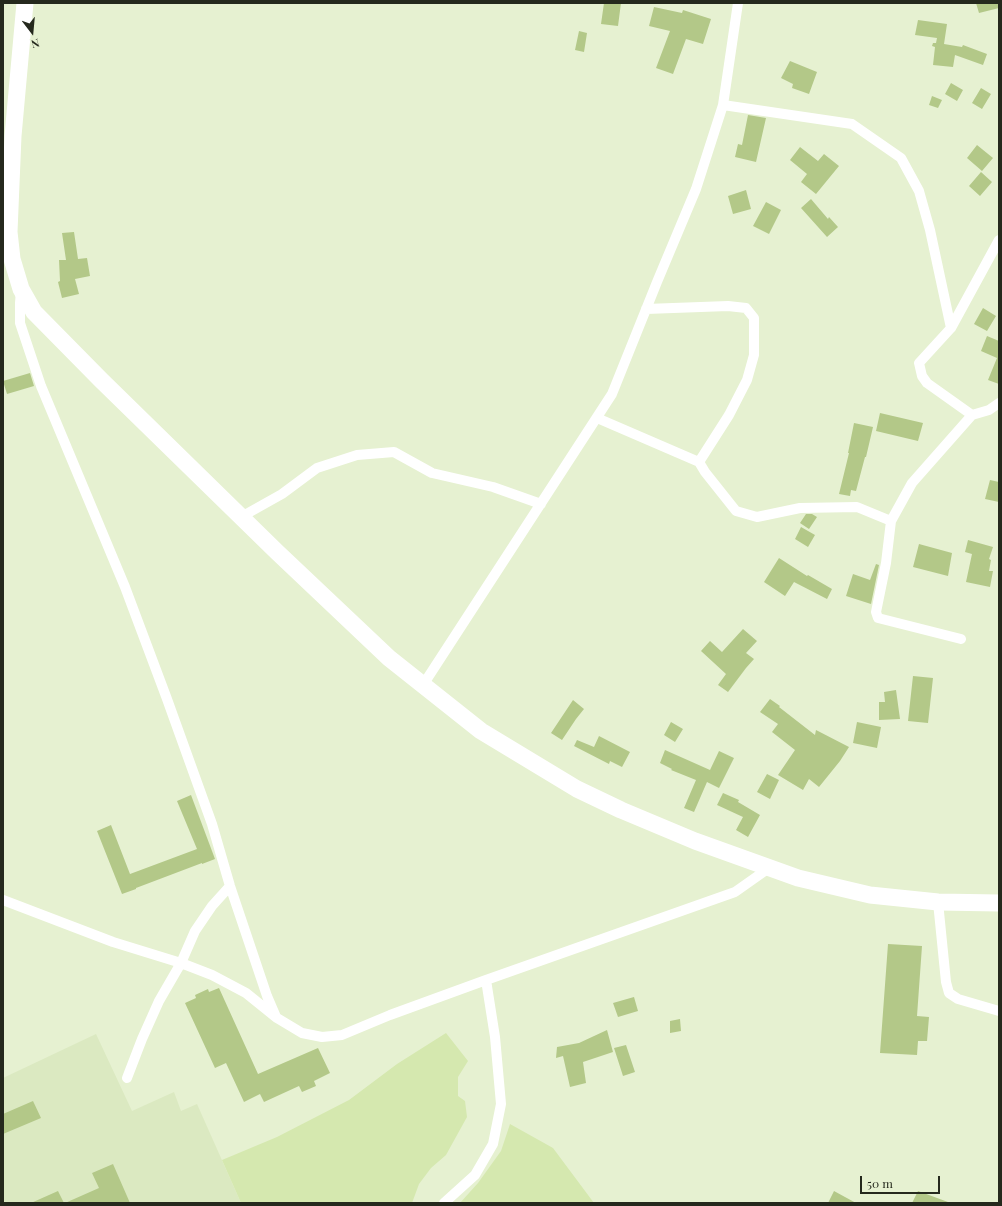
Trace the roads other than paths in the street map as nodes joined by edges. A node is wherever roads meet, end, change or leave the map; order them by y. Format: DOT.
graph roads {
  1 [pos="25,3"];
  2 [pos="738,3"];
  3 [pos="723,105"];
  4 [pos="999,240"];
  5 [pos="7,261"];
  6 [pos="21,289"];
  7 [pos="646,309"];
  8 [pos="951,328"];
  9 [pos="999,403"];
  10 [pos="972,415"];
  11 [pos="597,418"];
  12 [pos="699,462"];
  13 [pos="541,504"];
  14 [pos="241,516"];
  15 [pos="891,521"];
  16 [pos="961,639"];
  17 [pos="423,685"];
  18 [pos="769,868"];
  19 [pos="230,886"];
  20 [pos="3,900"];
  21 [pos="938,902"];
  22 [pos="999,903"];
  23 [pos="180,963"];
  24 [pos="486,980"];
  25 [pos="999,1011"];
  26 [pos="276,1018"];
  27 [pos="127,1078"];
  28 [pos="444,1203"];
  1 -- 5 [label="highway"];
  2 -- 3 [label="street"];
  3 -- 7 [label="street"];
  3 -- 8 [label="street"];
  4 -- 8 [label="street"];
  5 -- 6 [label="highway"];
  6 -- 14 [label="highway"];
  6 -- 19 [label="street"];
  7 -- 11 [label="street"];
  7 -- 12 [label="street"];
  8 -- 10 [label="street"];
  9 -- 10 [label="street"];
  10 -- 15 [label="street"];
  11 -- 12 [label="street"];
  11 -- 13 [label="street"];
  12 -- 15 [label="street"];
  13 -- 14 [label="street"];
  13 -- 17 [label="street"];
  14 -- 17 [label="highway"];
  15 -- 16 [label="street"];
  17 -- 18 [label="highway"];
  18 -- 21 [label="highway"];
  18 -- 24 [label="street"];
  19 -- 23 [label="street"];
  19 -- 26 [label="street"];
  20 -- 23 [label="street"];
  21 -- 22 [label="highway"];
  21 -- 25 [label="street"];
  23 -- 26 [label="street"];
  23 -- 27 [label="street"];
  24 -- 26 [label="street"];
  24 -- 28 [label="street"];
}
